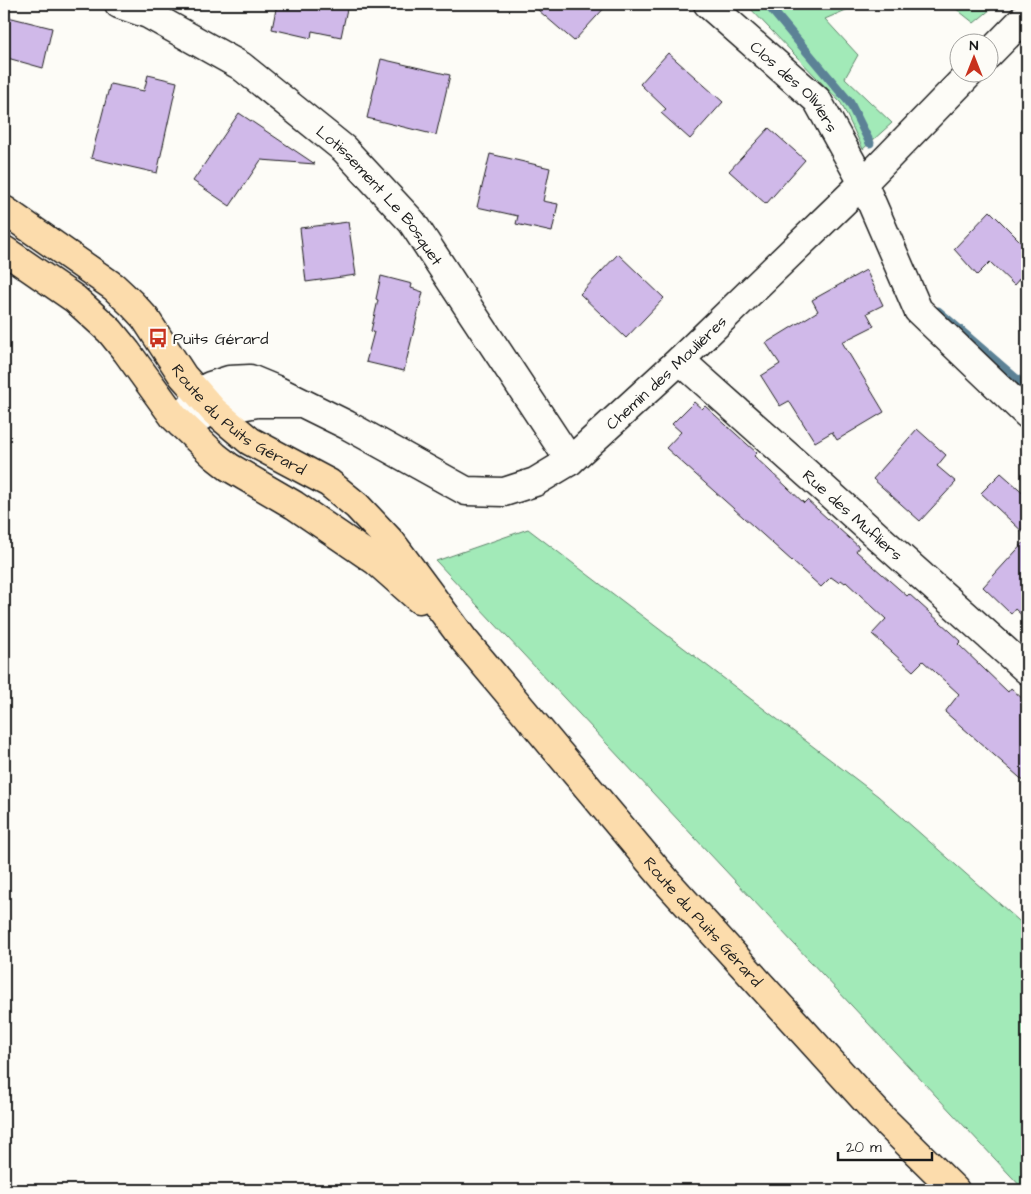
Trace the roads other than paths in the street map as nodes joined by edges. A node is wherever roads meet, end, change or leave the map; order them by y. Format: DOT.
graph roads {
  1 [pos="119,4"];
  2 [pos="708,4"];
  3 [pos="1027,15"];
  4 [pos="998,45"];
  5 [pos="961,82"];
  6 [pos="863,183"];
  7 [pos="5,215"];
  8 [pos="4,250"];
  9 [pos="680,360"];
  10 [pos="207,404"];
  11 [pos="1027,414"];
  12 [pos="181,424"];
  13 [pos="570,461"];
  14 [pos="464,640"];
  15 [pos="1027,670"];
  16 [pos="954,1190"];
  1 -- 13 [label="street, Lotissement Le Bosquet"];
  2 -- 6 [label="street, Clos des Oliviers"];
  3 -- 4 [label="street"];
  5 -- 6 [label="street, Chemin des Moulières"];
  6 -- 9 [label="street, Chemin des Moulières"];
  6 -- 11 [label="street, Clos des Oliviers"];
  7 -- 10 [label="main road, Route du Puits Gérard"];
  8 -- 12 [label="main road, Route du Puits Gérard"];
  9 -- 13 [label="street, Chemin des Moulières"];
  9 -- 15 [label="street, Rue des Mufliers"];
  10 -- 12 [label="street, Chemin des Moulières"];
  10 -- 13 [label="street, Chemin des Moulières"];
  10 -- 14 [label="main road, Route du Puits Gérard"];
  12 -- 14 [label="main road, Route du Puits Gérard"];
  14 -- 16 [label="main road, Route du Puits Gérard"];
}
